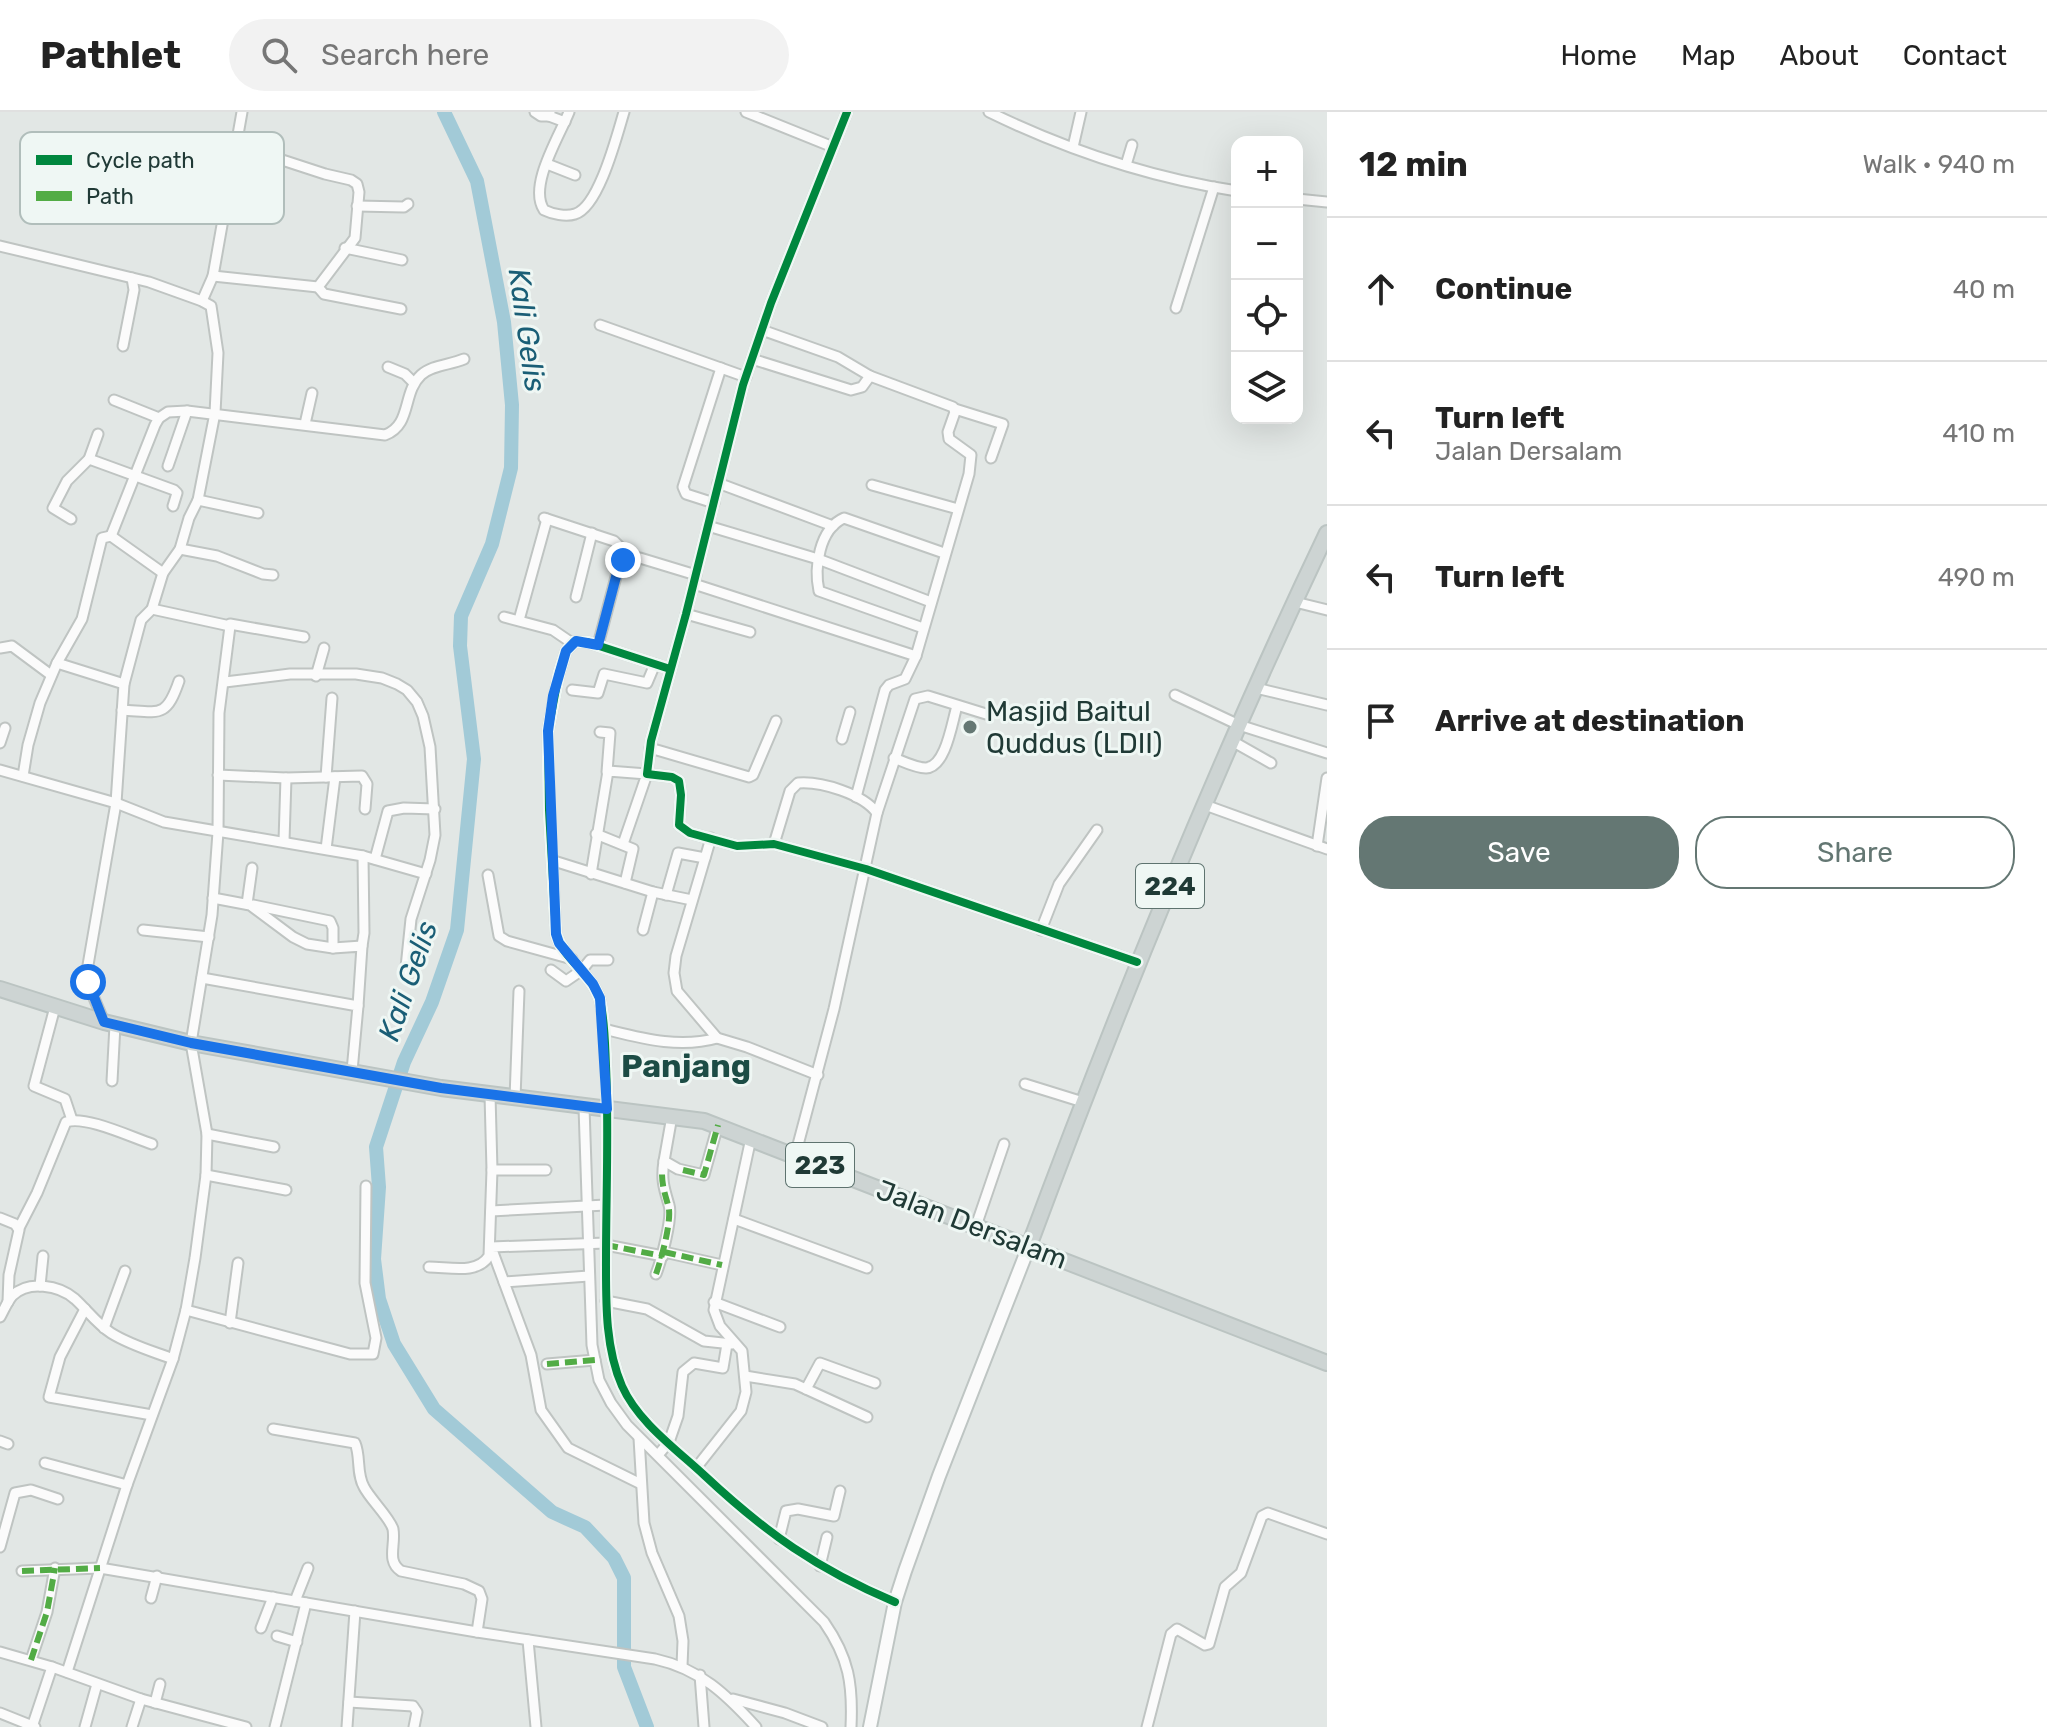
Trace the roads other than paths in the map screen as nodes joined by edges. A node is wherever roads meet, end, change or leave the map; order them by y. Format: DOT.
graph roads {
  1 [pos="242,112"];
  2 [pos="535,112"];
  3 [pos="624,112"];
  4 [pos="746,112"];
  5 [pos="847,112"];
  6 [pos="1081,112"];
  7 [pos="993,113"];
  8 [pos="549,114"];
  9 [pos="567,117"];
  10 [pos="238,132"];
  11 [pos="1132,145"];
  12 [pos="833,147"];
  13 [pos="1073,147"];
  14 [pos="284,161"];
  15 [pos="547,164"];
  16 [pos="1126,165"];
  17 [pos="575,175"];
  18 [pos="1214,187"];
  19 [pos="1231,190"];
  20 [pos="1303,200"];
  21 [pos="1327,202"];
  22 [pos="408,204"];
  23 [pos="357,206"];
  24 [pos="222,224"];
  25 [pos="0,246"];
  26 [pos="345,248"];
  27 [pos="402,260"];
  28 [pos="213,276"];
  29 [pos="132,278"];
  30 [pos="318,287"];
  31 [pos="202,301"];
  32 [pos="1176,308"];
  33 [pos="401,309"];
  34 [pos="600,325"];
  35 [pos="762,330"];
  36 [pos="123,346"];
  37 [pos="464,359"];
  38 [pos="752,359"];
  39 [pos="388,367"];
  40 [pos="721,368"];
  41 [pos="870,376"];
  42 [pos="746,377"];
  43 [pos="414,383"];
  44 [pos="312,393"];
  45 [pos="114,400"];
  46 [pos="955,409"];
  47 [pos="187,411"];
  48 [pos="215,413"];
  49 [pos="159,418"];
  50 [pos="305,424"];
  51 [pos="98,434"];
  52 [pos="991,458"];
  53 [pos="89,459"];
  54 [pos="168,466"];
  55 [pos="136,478"];
  56 [pos="718,483"];
  57 [pos="872,485"];
  58 [pos="198,500"];
  59 [pos="714,503"];
  60 [pos="173,506"];
  61 [pos="958,509"];
  62 [pos="258,513"];
  63 [pos="71,519"];
  64 [pos="708,526"];
  65 [pos="833,526"];
  66 [pos="592,533"];
  67 [pos="1327,533"];
  68 [pos="111,536"];
  69 [pos="180,549"];
  70 [pos="944,553"];
  71 [pos="818,559"];
  72 [pos="623,560"];
  73 [pos="163,573"];
  74 [pos="273,575"];
  75 [pos="695,579"];
  76 [pos="576,597"];
  77 [pos="931,602"];
  78 [pos="1295,602"];
  79 [pos="152,609"];
  80 [pos="1327,610"];
  81 [pos="686,614"];
  82 [pos="504,617"];
  83 [pos="519,620"];
  84 [pos="230,624"];
  85 [pos="923,628"];
  86 [pos="750,632"];
  87 [pos="304,637"];
  88 [pos="572,643"];
  89 [pos="598,645"];
  90 [pos="0,648"];
  91 [pos="324,648"];
  92 [pos="916,656"];
  93 [pos="57,663"];
  94 [pos="655,664"];
  95 [pos="670,669"];
  96 [pos="51,675"];
  97 [pos="316,676"];
  98 [pos="179,681"];
  99 [pos="225,682"];
  100 [pos="124,684"];
  101 [pos="1256,688"];
  102 [pos="572,690"];
  103 [pos="1175,695"];
  104 [pos="332,698"];
  105 [pos="1327,705"];
  106 [pos="957,706"];
  107 [pos="122,710"];
  108 [pos="850,712"];
  109 [pos="986,714"];
  110 [pos="776,721"];
  111 [pos="1239,725"];
  112 [pos="5,728"];
  113 [pos="600,732"];
  114 [pos="842,739"];
  115 [pos="1232,741"];
  116 [pos="0,743"];
  117 [pos="650,748"];
  118 [pos="1327,753"];
  119 [pos="894,758"];
  120 [pos="1271,763"];
  121 [pos="0,770"];
  122 [pos="607,772"];
  123 [pos="647,774"];
  124 [pos="218,775"];
  125 [pos="23,776"];
  126 [pos="331,777"];
  127 [pos="286,778"];
  128 [pos="1327,778"];
  129 [pos="856,797"];
  130 [pos="116,803"];
  131 [pos="1205,805"];
  132 [pos="365,809"];
  133 [pos="435,809"];
  134 [pos="877,813"];
  135 [pos="1097,830"];
  136 [pos="218,832"];
  137 [pos="596,834"];
  138 [pos="711,838"];
  139 [pos="284,841"];
  140 [pos="623,844"];
  141 [pos="774,844"];
  142 [pos="1322,847"];
  143 [pos="326,849"];
  144 [pos="363,856"];
  145 [pos="705,858"];
  146 [pos="375,859"];
  147 [pos="554,861"];
  148 [pos="252,868"];
  149 [pos="866,869"];
  150 [pos="426,874"];
  151 [pos="591,874"];
  152 [pos="488,875"];
  153 [pos="625,883"];
  154 [pos="653,892"];
  155 [pos="666,895"];
  156 [pos="213,898"];
  157 [pos="692,900"];
  158 [pos="249,904"];
  159 [pos="143,930"];
  160 [pos="643,930"];
  161 [pos="1041,930"];
  162 [pos="209,937"];
  163 [pos="362,946"];
  164 [pos="333,948"];
  165 [pos="572,959"];
  166 [pos="608,960"];
  167 [pos="1137,962"];
  168 [pos="551,970"];
  169 [pos="582,970"];
  170 [pos="405,977"];
  171 [pos="202,978"];
  172 [pos="0,989"];
  173 [pos="519,991"];
  174 [pos="358,1006"];
  175 [pos="55,1007"];
  176 [pos="110,1023"];
  177 [pos="604,1029"];
  178 [pos="717,1038"];
  179 [pos="191,1043"];
  180 [pos="352,1071"];
  181 [pos="818,1075"];
  182 [pos="112,1081"];
  183 [pos="1025,1084"];
  184 [pos="490,1095"];
  185 [pos="515,1098"];
  186 [pos="1083,1102"];
  187 [pos="586,1107"];
  188 [pos="606,1109"];
  189 [pos="672,1116"];
  190 [pos="72,1120"];
  191 [pos="718,1125"];
  192 [pos="207,1134"];
  193 [pos="751,1138"];
  194 [pos="152,1144"];
  195 [pos="1004,1144"];
  196 [pos="274,1147"];
  197 [pos="795,1156"];
  198 [pos="664,1161"];
  199 [pos="492,1170"];
  200 [pos="546,1170"];
  201 [pos="206,1175"];
  202 [pos="366,1186"];
  203 [pos="286,1190"];
  204 [pos="596,1205"];
  205 [pos="491,1211"];
  206 [pos="0,1218"];
  207 [pos="734,1219"];
  208 [pos="976,1226"];
  209 [pos="19,1228"];
  210 [pos="588,1243"];
  211 [pos="606,1244"];
  212 [pos="1029,1246"];
  213 [pos="491,1247"];
  214 [pos="663,1254"];
  215 [pos="43,1256"];
  216 [pos="238,1263"];
  217 [pos="722,1265"];
  218 [pos="429,1267"];
  219 [pos="867,1268"];
  220 [pos="125,1271"];
  221 [pos="656,1274"];
  222 [pos="589,1276"];
  223 [pos="504,1282"];
  224 [pos="40,1286"];
  225 [pos="606,1301"];
  226 [pos="714,1302"];
  227 [pos="8,1303"];
  228 [pos="85,1309"];
  229 [pos="186,1310"];
  230 [pos="0,1317"];
  231 [pos="230,1323"];
  232 [pos="780,1327"];
  233 [pos="104,1328"];
  234 [pos="727,1344"];
  235 [pos="738,1345"];
  236 [pos="612,1355"];
  237 [pos="173,1359"];
  238 [pos="595,1359"];
  239 [pos="1327,1363"];
  240 [pos="547,1364"];
  241 [pos="745,1376"];
  242 [pos="875,1383"];
  243 [pos="806,1389"];
  244 [pos="152,1415"];
  245 [pos="867,1417"];
  246 [pos="273,1429"];
  247 [pos="639,1438"];
  248 [pos="668,1443"];
  249 [pos="658,1455"];
  250 [pos="45,1463"];
  251 [pos="696,1468"];
  252 [pos="641,1484"];
  253 [pos="127,1485"];
  254 [pos="840,1491"];
  255 [pos="58,1499"];
  256 [pos="5,1507"];
  257 [pos="744,1511"];
  258 [pos="731,1522"];
  259 [pos="1327,1534"];
  260 [pos="827,1537"];
  261 [pos="779,1539"];
  262 [pos="0,1547"];
  263 [pos="820,1566"];
  264 [pos="55,1568"];
  265 [pos="100,1568"];
  266 [pos="308,1568"];
  267 [pos="22,1571"];
  268 [pos="157,1576"];
  269 [pos="273,1597"];
  270 [pos="151,1598"];
  271 [pos="300,1602"];
  272 [pos="895,1602"];
  273 [pos="355,1611"];
  274 [pos="261,1628"];
  275 [pos="477,1632"];
  276 [pos="277,1636"];
  277 [pos="528,1640"];
  278 [pos="297,1642"];
  279 [pos="0,1652"];
  280 [pos="31,1660"];
  281 [pos="682,1666"];
  282 [pos="52,1667"];
  283 [pos="67,1672"];
  284 [pos="700,1675"];
  285 [pos="97,1684"];
  286 [pos="160,1684"];
  287 [pos="730,1698"];
  288 [pos="141,1699"];
  289 [pos="349,1702"];
  290 [pos="155,1703"];
  291 [pos="0,1713"];
  292 [pos="196,1714"];
  293 [pos="34,1726"];
  294 [pos="242,1726"];
  295 [pos="85,1727"];
  296 [pos="132,1727"];
  297 [pos="193,1727"];
  298 [pos="275,1727"];
  299 [pos="347,1727"];
  300 [pos="414,1727"];
  301 [pos="536,1727"];
  302 [pos="704,1727"];
  303 [pos="756,1727"];
  304 [pos="822,1727"];
  305 [pos="851,1727"];
  306 [pos="870,1727"];
  307 [pos="1147,1727"];
  1 -- 10 [label="street"];
  2 -- 8 [label="street"];
  3 -- 15 [label="street"];
  4 -- 12 [label="street"];
  5 -- 12 [label="street"];
  6 -- 13 [label="street"];
  7 -- 13 [label="street"];
  8 -- 9 [label="street"];
  9 -- 15 [label="street"];
  11 -- 16 [label="street"];
  12 -- 35 [label="street"];
  13 -- 16 [label="street"];
  14 -- 23 [label="street"];
  15 -- 17 [label="street"];
  16 -- 18 [label="street"];
  18 -- 19 [label="street"];
  18 -- 32 [label="street"];
  20 -- 21 [label="street"];
  22 -- 23 [label="street"];
  23 -- 26 [label="street"];
  24 -- 28 [label="street"];
  25 -- 29 [label="street"];
  26 -- 27 [label="street"];
  26 -- 30 [label="street"];
  28 -- 30 [label="street"];
  28 -- 31 [label="street"];
  29 -- 31 [label="street"];
  29 -- 36 [label="street"];
  30 -- 33 [label="street"];
  31 -- 48 [label="street"];
  34 -- 40 [label="street"];
  35 -- 38 [label="street"];
  35 -- 41 [label="street"];
  37 -- 43 [label="street"];
  38 -- 41 [label="street"];
  38 -- 42 [label="street"];
  39 -- 43 [label="street"];
  40 -- 42 [label="street"];
  40 -- 59 [label="street"];
  41 -- 46 [label="street"];
  42 -- 56 [label="street"];
  43 -- 50 [label="street"];
  44 -- 50 [label="street"];
  45 -- 49 [label="street"];
  46 -- 52 [label="street"];
  46 -- 61 [label="street"];
  47 -- 48 [label="street"];
  47 -- 49 [label="street"];
  47 -- 54 [label="street"];
  48 -- 50 [label="street"];
  48 -- 58 [label="street"];
  49 -- 55 [label="street"];
  51 -- 53 [label="street"];
  53 -- 55 [label="street"];
  53 -- 63 [label="street"];
  55 -- 60 [label="street"];
  55 -- 68 [label="street"];
  56 -- 59 [label="street"];
  56 -- 65 [label="street"];
  57 -- 61 [label="street"];
  58 -- 62 [label="street"];
  58 -- 69 [label="street"];
  59 -- 64 [label="street"];
  61 -- 70 [label="street"];
  64 -- 71 [label="street"];
  64 -- 75 [label="street"];
  65 -- 70 [label="street"];
  65 -- 71 [label="street"];
  66 -- 72 [label="street"];
  66 -- 76 [label="street"];
  66 -- 83 [label="street"];
  67 -- 78 [label="main road, 224"];
  68 -- 73 [label="street"];
  68 -- 93 [label="street"];
  69 -- 73 [label="street"];
  69 -- 74 [label="street"];
  70 -- 77 [label="street"];
  71 -- 77 [label="street"];
  71 -- 85 [label="street"];
  72 -- 75 [label="street"];
  72 -- 89 [label="street"];
  73 -- 79 [label="street"];
  75 -- 81 [label="street"];
  75 -- 92 [label="street"];
  77 -- 85 [label="street"];
  78 -- 80 [label="street"];
  78 -- 101 [label="main road, 224"];
  79 -- 84 [label="street"];
  79 -- 100 [label="street"];
  81 -- 86 [label="street"];
  81 -- 95 [label="street"];
  82 -- 83 [label="street"];
  83 -- 88 [label="street"];
  84 -- 87 [label="street"];
  84 -- 99 [label="street"];
  85 -- 92 [label="street"];
  88 -- 89 [label="street"];
  88 -- 147 [label="street"];
  89 -- 94 [label="street"];
  90 -- 96 [label="street"];
  91 -- 97 [label="street"];
  92 -- 129 [label="street"];
  93 -- 96 [label="street"];
  93 -- 100 [label="street"];
  94 -- 95 [label="street"];
  94 -- 102 [label="street"];
  95 -- 117 [label="street"];
  96 -- 125 [label="street"];
  97 -- 99 [label="street"];
  97 -- 133 [label="street"];
  98 -- 107 [label="street"];
  99 -- 124 [label="street"];
  100 -- 107 [label="street"];
  101 -- 105 [label="street"];
  101 -- 111 [label="main road, 224"];
  103 -- 111 [label="street"];
  104 -- 126 [label="street"];
  106 -- 109 [label="street"];
  106 -- 119 [label="street"];
  106 -- 119 [label="street"];
  107 -- 130 [label="street"];
  108 -- 114 [label="street"];
  110 -- 117 [label="street"];
  111 -- 115 [label="main road, 224"];
  111 -- 118 [label="street"];
  112 -- 116 [label="street"];
  113 -- 122 [label="street"];
  115 -- 120 [label="street"];
  115 -- 131 [label="main road, 224"];
  117 -- 123 [label="street"];
  119 -- 134 [label="street"];
  121 -- 125 [label="street"];
  122 -- 123 [label="street"];
  122 -- 137 [label="street"];
  123 -- 138 [label="street"];
  123 -- 140 [label="street"];
  124 -- 127 [label="street"];
  124 -- 136 [label="street"];
  125 -- 130 [label="street"];
  126 -- 127 [label="street"];
  126 -- 132 [label="street"];
  126 -- 143 [label="street"];
  127 -- 139 [label="street"];
  128 -- 142 [label="street"];
  129 -- 134 [label="street"];
  129 -- 141 [label="street"];
  130 -- 136 [label="street"];
  130 -- 176 [label="street"];
  131 -- 142 [label="street"];
  131 -- 167 [label="main road, 224"];
  133 -- 146 [label="street"];
  133 -- 150 [label="street"];
  134 -- 149 [label="street"];
  135 -- 161 [label="street"];
  136 -- 139 [label="street"];
  136 -- 156 [label="street"];
  137 -- 140 [label="street"];
  137 -- 151 [label="street"];
  138 -- 141 [label="street"];
  138 -- 145 [label="street"];
  139 -- 143 [label="street"];
  140 -- 153 [label="street"];
  141 -- 149 [label="street"];
  143 -- 144 [label="street"];
  144 -- 146 [label="street"];
  144 -- 163 [label="street"];
  145 -- 155 [label="street"];
  145 -- 157 [label="street"];
  146 -- 150 [label="street"];
  147 -- 151 [label="street"];
  147 -- 165 [label="street"];
  148 -- 158 [label="street"];
  149 -- 161 [label="street"];
  149 -- 181 [label="street"];
  150 -- 170 [label="street"];
  151 -- 153 [label="street"];
  152 -- 165 [label="street"];
  153 -- 154 [label="street"];
  154 -- 155 [label="street"];
  154 -- 160 [label="street"];
  155 -- 157 [label="street"];
  156 -- 158 [label="street"];
  156 -- 162 [label="street"];
  157 -- 178 [label="street"];
  158 -- 164 [label="street"];
  158 -- 164 [label="street"];
  159 -- 162 [label="street"];
  161 -- 167 [label="street"];
  162 -- 171 [label="street"];
  163 -- 164 [label="street"];
  163 -- 174 [label="street"];
  165 -- 169 [label="street"];
  166 -- 169 [label="street"];
  167 -- 186 [label="main road, 224"];
  168 -- 169 [label="street"];
  169 -- 177 [label="street"];
  171 -- 174 [label="street"];
  171 -- 179 [label="street"];
  172 -- 175 [label="main road, Jalan Dersalam / 223"];
  173 -- 185 [label="street"];
  174 -- 180 [label="street"];
  175 -- 176 [label="main road, Jalan Dersalam / 223"];
  175 -- 190 [label="street"];
  176 -- 179 [label="main road, Jalan Dersalam / 223"];
  176 -- 182 [label="street"];
  177 -- 178 [label="street"];
  177 -- 188 [label="street"];
  178 -- 181 [label="street"];
  179 -- 180 [label="main road, Jalan Dersalam / 223"];
  179 -- 192 [label="street"];
  180 -- 184 [label="main road, Jalan Dersalam / 223"];
  181 -- 197 [label="street"];
  183 -- 186 [label="street"];
  184 -- 185 [label="main road, Jalan Dersalam / 223"];
  184 -- 199 [label="street"];
  185 -- 187 [label="main road, Jalan Dersalam / 223"];
  186 -- 212 [label="main road, 224"];
  187 -- 188 [label="main road, Jalan Dersalam / 223"];
  187 -- 204 [label="street"];
  188 -- 189 [label="main road, Jalan Dersalam / 223"];
  188 -- 204 [label="street"];
  189 -- 191 [label="main road, Jalan Dersalam / 223"];
  189 -- 198 [label="street"];
  190 -- 194 [label="street"];
  190 -- 209 [label="street"];
  191 -- 193 [label="main road, Jalan Dersalam / 223"];
  191 -- 198 [label="street"];
  192 -- 196 [label="street"];
  192 -- 201 [label="street"];
  193 -- 197 [label="main road, Jalan Dersalam / 223"];
  193 -- 207 [label="street"];
  195 -- 208 [label="street"];
  197 -- 208 [label="main road, Jalan Dersalam / 223"];
  198 -- 214 [label="street"];
  199 -- 200 [label="street"];
  199 -- 205 [label="street"];
  201 -- 203 [label="street"];
  201 -- 229 [label="street"];
  202 -- 231 [label="street"];
  204 -- 205 [label="street"];
  204 -- 210 [label="street"];
  204 -- 211 [label="street"];
  205 -- 213 [label="street"];
  206 -- 209 [label="street"];
  207 -- 217 [label="street"];
  207 -- 219 [label="street"];
  208 -- 212 [label="main road, Jalan Dersalam / 223"];
  209 -- 227 [label="street"];
  210 -- 211 [label="street"];
  210 -- 213 [label="street"];
  210 -- 222 [label="street"];
  211 -- 214 [label="street"];
  211 -- 225 [label="street"];
  212 -- 239 [label="main road, Jalan Dersalam"];
  212 -- 272 [label="main road"];
  213 -- 218 [label="street"];
  213 -- 223 [label="street"];
  214 -- 217 [label="street"];
  214 -- 221 [label="street"];
  215 -- 224 [label="street"];
  216 -- 231 [label="street"];
  217 -- 226 [label="street"];
  220 -- 233 [label="street"];
  222 -- 223 [label="street"];
  222 -- 238 [label="street"];
  223 -- 252 [label="street"];
  224 -- 227 [label="street"];
  224 -- 228 [label="street"];
  225 -- 234 [label="street"];
  225 -- 236 [label="street"];
  226 -- 232 [label="street"];
  226 -- 235 [label="street"];
  227 -- 230 [label="street"];
  228 -- 233 [label="street"];
  228 -- 244 [label="street"];
  229 -- 231 [label="street"];
  229 -- 237 [label="street"];
  233 -- 237 [label="street"];
  234 -- 235 [label="street"];
  234 -- 248 [label="street"];
  235 -- 241 [label="street"];
  236 -- 238 [label="street"];
  236 -- 248 [label="street"];
  237 -- 244 [label="street"];
  238 -- 240 [label="street"];
  238 -- 247 [label="street"];
  241 -- 243 [label="street"];
  241 -- 251 [label="street"];
  242 -- 243 [label="street"];
  243 -- 245 [label="street"];
  244 -- 253 [label="street"];
  246 -- 275 [label="street"];
  247 -- 249 [label="street"];
  247 -- 252 [label="street"];
  248 -- 249 [label="street"];
  248 -- 251 [label="street"];
  249 -- 258 [label="street"];
  250 -- 253 [label="street"];
  251 -- 257 [label="street"];
  252 -- 281 [label="street"];
  253 -- 265 [label="street"];
  254 -- 261 [label="street"];
  255 -- 256 [label="street"];
  256 -- 262 [label="street"];
  257 -- 258 [label="street"];
  257 -- 261 [label="street"];
  258 -- 305 [label="street"];
  259 -- 307 [label="street"];
  260 -- 263 [label="street"];
  261 -- 263 [label="street"];
  263 -- 272 [label="street"];
  264 -- 265 [label="street"];
  264 -- 267 [label="street"];
  264 -- 280 [label="street"];
  265 -- 268 [label="street"];
  265 -- 283 [label="street"];
  266 -- 271 [label="street"];
  268 -- 269 [label="street"];
  268 -- 270 [label="street"];
  269 -- 271 [label="street"];
  269 -- 274 [label="street"];
  271 -- 273 [label="street"];
  271 -- 278 [label="street"];
  272 -- 306 [label="main road"];
  273 -- 275 [label="street"];
  273 -- 289 [label="street"];
  275 -- 277 [label="street"];
  276 -- 278 [label="street"];
  277 -- 281 [label="street"];
  277 -- 301 [label="street"];
  278 -- 298 [label="street"];
  279 -- 280 [label="street"];
  280 -- 282 [label="street"];
  281 -- 284 [label="street"];
  282 -- 283 [label="street"];
  282 -- 293 [label="street"];
  283 -- 285 [label="street"];
  284 -- 287 [label="street"];
  284 -- 302 [label="street"];
  285 -- 288 [label="street"];
  285 -- 295 [label="street"];
  286 -- 290 [label="street"];
  287 -- 303 [label="street"];
  287 -- 304 [label="street"];
  288 -- 290 [label="street"];
  288 -- 296 [label="street"];
  289 -- 299 [label="street"];
  289 -- 300 [label="street"];
  290 -- 292 [label="street"];
  291 -- 293 [label="street"];
  292 -- 294 [label="street"];
  292 -- 297 [label="street"];
}
